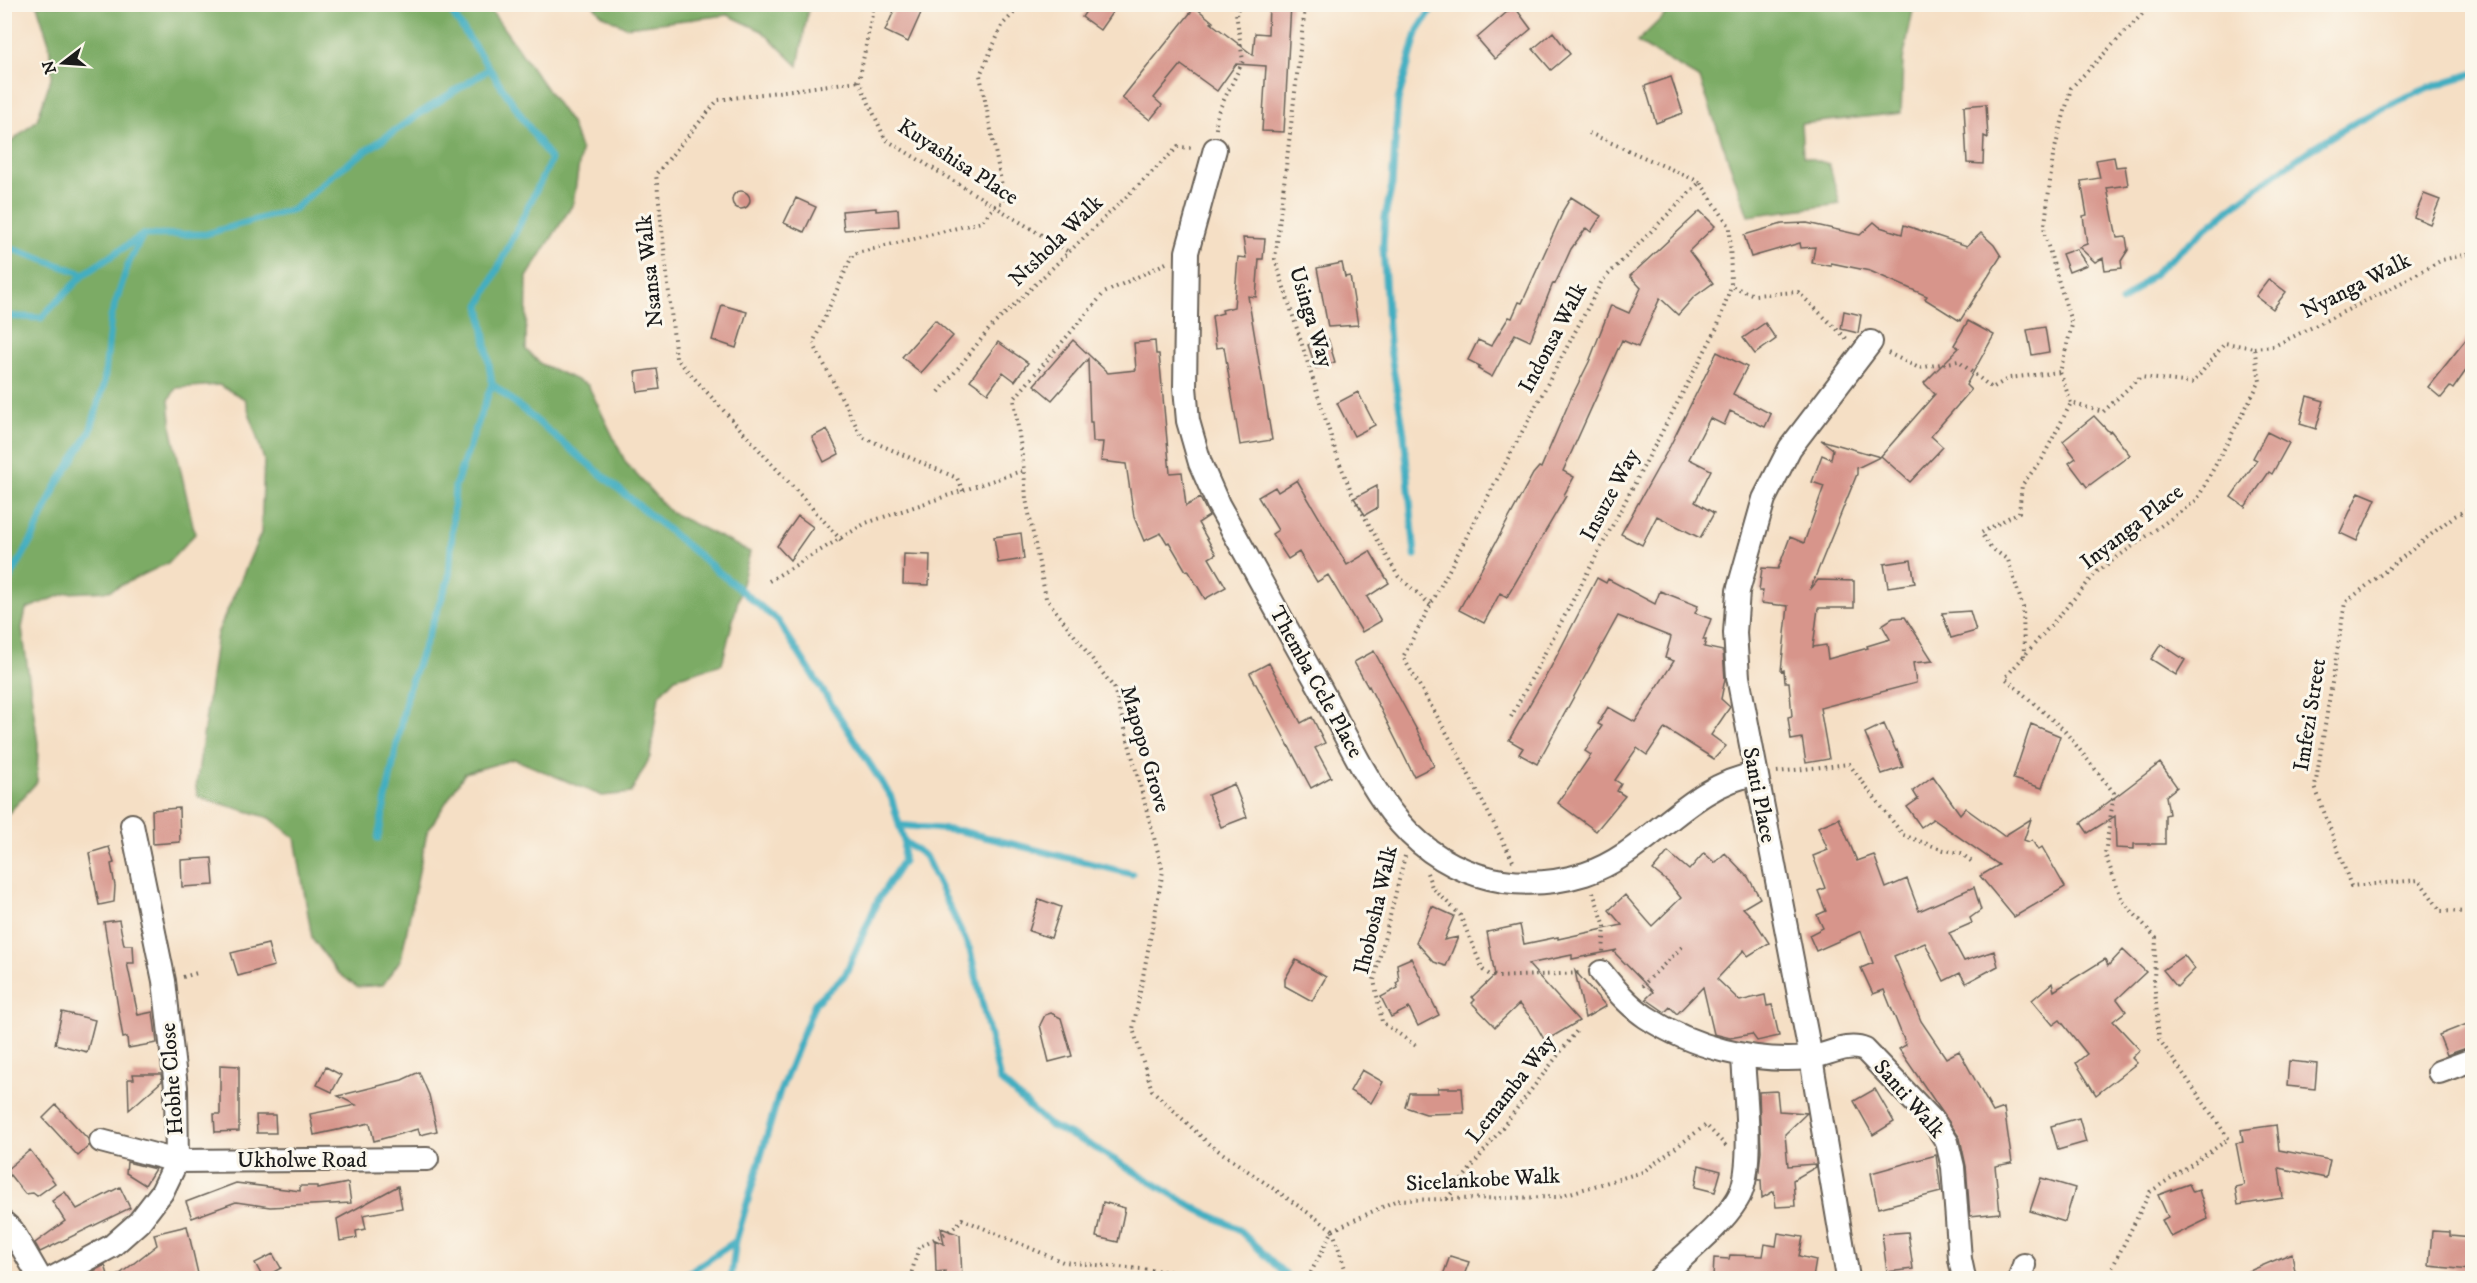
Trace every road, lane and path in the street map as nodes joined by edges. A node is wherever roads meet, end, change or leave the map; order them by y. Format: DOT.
graph roads {
  1 [pos="874,4"];
  2 [pos="1023,4"];
  3 [pos="1240,4"];
  4 [pos="2152,4"];
  5 [pos="1305,8"];
  6 [pos="859,81"];
  7 [pos="1588,133"];
  8 [pos="1215,149"];
  9 [pos="1700,182"];
  10 [pos="995,206"];
  11 [pos="1069,252"];
  12 [pos="1188,252"];
  13 [pos="2472,253"];
  14 [pos="1731,286"];
  15 [pos="1871,342"];
  16 [pos="2254,348"];
  17 [pos="2060,372"];
  18 [pos="939,392"];
  19 [pos="2070,403"];
  20 [pos="1024,470"];
  21 [pos="963,490"];
  22 [pos="2472,507"];
  23 [pos="841,540"];
  24 [pos="769,581"];
  25 [pos="1431,605"];
  26 [pos="2024,657"];
  27 [pos="1511,717"];
  28 [pos="1755,774"];
  29 [pos="132,825"];
  30 [pos="1410,835"];
  31 [pos="1430,852"];
  32 [pos="1972,862"];
  33 [pos="1586,873"];
  34 [pos="1524,883"];
  35 [pos="2472,912"];
  36 [pos="1682,947"];
  37 [pos="1601,972"];
  38 [pos="1625,1000"];
  39 [pos="1579,1028"];
  40 [pos="1416,1046"];
  41 [pos="1743,1055"];
  42 [pos="1810,1058"];
  43 [pos="2472,1060"];
  44 [pos="2439,1072"];
  45 [pos="100,1141"];
  46 [pos="427,1160"];
  47 [pos="177,1161"];
  48 [pos="1748,1170"];
  49 [pos="1446,1199"];
  50 [pos="4,1223"];
  51 [pos="1333,1230"];
  52 [pos="40,1278"];
  53 [pos="53,1278"];
  54 [pos="910,1278"];
  55 [pos="1198,1278"];
  56 [pos="1308,1278"];
  57 [pos="1348,1278"];
  58 [pos="1660,1278"];
  59 [pos="1848,1278"];
  60 [pos="1965,1278"];
  61 [pos="2107,1278"];
  1 -- 6 [label="path"];
  2 -- 10 [label="path"];
  3 -- 8 [label="path"];
  4 -- 17 [label="path"];
  5 -- 25 [label="path, Usinga Way"];
  6 -- 10 [label="path, Kuyashisa Place"];
  6 -- 23 [label="path, Nsansa Walk"];
  7 -- 9 [label="path"];
  8 -- 11 [label="path, Ntshola Walk"];
  8 -- 12 [label="street, Themba Cele Place"];
  9 -- 14 [label="path"];
  9 -- 25 [label="path, Indonsa Walk"];
  10 -- 11 [label="path, Kuyashisa Place"];
  10 -- 21 [label="path"];
  11 -- 18 [label="path, Ntshola Walk"];
  12 -- 20 [label="path, Mapopo Grove"];
  12 -- 30 [label="street, Themba Cele Place"];
  13 -- 16 [label="path, Nyanga Walk"];
  14 -- 15 [label="path"];
  14 -- 27 [label="path, Insuze Way"];
  15 -- 17 [label="path"];
  15 -- 28 [label="street, Santi Place"];
  16 -- 19 [label="path"];
  16 -- 26 [label="path, Inyanga Place"];
  17 -- 19 [label="path"];
  19 -- 26 [label="path"];
  20 -- 21 [label="path"];
  20 -- 51 [label="path, Mapopo Grove"];
  21 -- 23 [label="path"];
  22 -- 35 [label="path, Imfezi Street"];
  23 -- 24 [label="path"];
  25 -- 34 [label="path, Indonsa Walk"];
  26 -- 61 [label="path, Inyanga Place"];
  28 -- 32 [label="path"];
  28 -- 33 [label="street, Themba Cele Place"];
  28 -- 42 [label="street, Santi Place"];
  29 -- 47 [label="street, Hobhe Close"];
  30 -- 31 [label="street, Themba Cele Place"];
  30 -- 40 [label="path, Ihobosha Walk"];
  31 -- 34 [label="street, Themba Cele Place"];
  31 -- 37 [label="path"];
  33 -- 34 [label="street, Themba Cele Place"];
  33 -- 37 [label="path"];
  36 -- 38 [label="path"];
  37 -- 38 [label="street, Santi Walk"];
  38 -- 41 [label="street, Santi Walk"];
  39 -- 49 [label="path, Lemamba Way"];
  41 -- 42 [label="street, Santi Walk"];
  41 -- 48 [label="street"];
  42 -- 59 [label="street, Santi Place"];
  42 -- 60 [label="street, Santi Walk"];
  43 -- 44 [label="street"];
  45 -- 47 [label="street, Ukholwe Road"];
  46 -- 47 [label="street, Ukholwe Road"];
  47 -- 53 [label="street, Hobhe Close"];
  48 -- 49 [label="path, Sicelankobe Walk"];
  48 -- 58 [label="street"];
  49 -- 51 [label="path, Sicelankobe Walk"];
  50 -- 52 [label="street"];
  51 -- 56 [label="path"];
  51 -- 57 [label="path"];
  54 -- 55 [label="path"];
}
